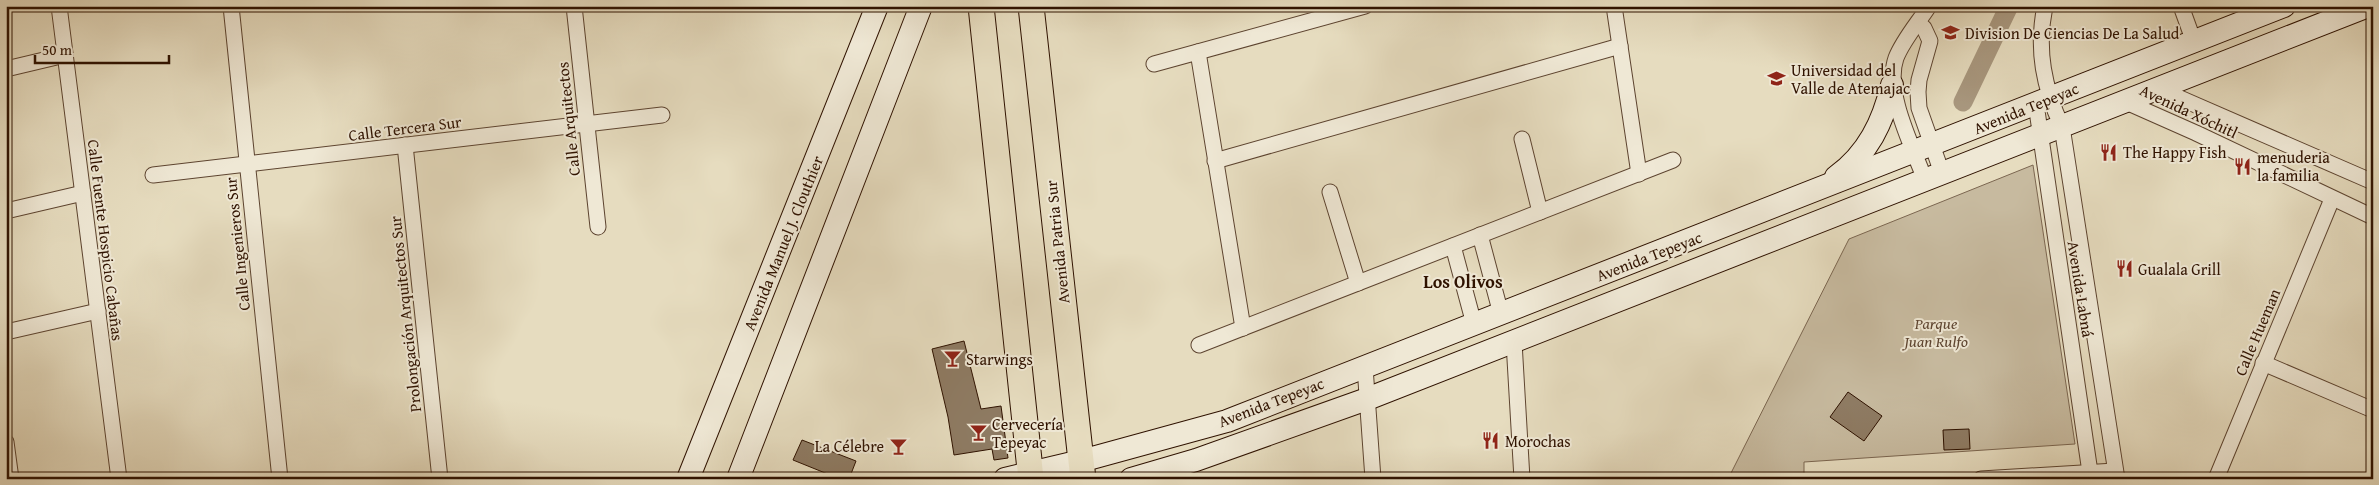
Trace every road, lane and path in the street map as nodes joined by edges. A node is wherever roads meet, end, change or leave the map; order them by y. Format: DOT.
graph roads {
  1 [pos="59,6"];
  2 [pos="231,6"];
  3 [pos="574,6"];
  4 [pos="878,6"];
  5 [pos="922,6"];
  6 [pos="980,6"];
  7 [pos="1031,6"];
  8 [pos="1365,6"];
  9 [pos="1614,6"];
  10 [pos="1929,6"];
  11 [pos="2045,6"];
  12 [pos="2181,6"];
  13 [pos="2284,6"];
  14 [pos="2368,6"];
  15 [pos="1918,23"];
  16 [pos="2194,42"];
  17 [pos="1620,46"];
  18 [pos="1198,52"];
  19 [pos="65,55"];
  20 [pos="1154,64"];
  21 [pos="6,68"];
  22 [pos="1892,84"];
  23 [pos="2159,89"];
  24 [pos="2043,102"];
  25 [pos="2126,102"];
  26 [pos="662,115"];
  27 [pos="586,124"];
  28 [pos="2062,127"];
  29 [pos="2040,135"];
  30 [pos="1522,139"];
  31 [pos="405,145"];
  32 [pos="1931,146"];
  33 [pos="1673,160"];
  34 [pos="1215,161"];
  35 [pos="246,164"];
  36 [pos="1639,174"];
  37 [pos="1941,174"];
  38 [pos="153,175"];
  39 [pos="2373,182"];
  40 [pos="1818,190"];
  41 [pos="83,192"];
  42 [pos="1330,192"];
  43 [pos="2332,199"];
  44 [pos="6,211"];
  45 [pos="1540,212"];
  46 [pos="2373,217"];
  47 [pos="598,227"];
  48 [pos="1480,235"];
  49 [pos="1453,246"];
  50 [pos="1358,283"];
  51 [pos="98,311"];
  52 [pos="1500,314"];
  53 [pos="1474,324"];
  54 [pos="1242,328"];
  55 [pos="6,332"];
  56 [pos="1514,342"];
  57 [pos="1200,345"];
  58 [pos="2263,363"];
  59 [pos="1365,367"];
  60 [pos="1367,398"];
  61 [pos="2373,410"];
  62 [pos="6,442"];
  63 [pos="1082,470"];
  64 [pos="2116,475"];
  65 [pos="9,476"];
  66 [pos="1031,476"];
  67 [pos="2091,476"];
  68 [pos="119,479"];
  69 [pos="280,479"];
  70 [pos="440,479"];
  71 [pos="688,479"];
  72 [pos="738,479"];
  73 [pos="1005,479"];
  74 [pos="1131,479"];
  75 [pos="1372,479"];
  76 [pos="1522,479"];
  77 [pos="1981,479"];
  78 [pos="2216,479"];
  1 -- 19 [label="street, Calle Fuente Hospicio Cabañas"];
  2 -- 35 [label="street, Calle Ingenieros Sur"];
  3 -- 27 [label="street, Calle Arquitectos"];
  4 -- 71 [label="street, Avenida Manuel J. Clouthier"];
  5 -- 72 [label="street"];
  6 -- 66 [label="main road"];
  7 -- 63 [label="main road, Avenida Patria Sur"];
  8 -- 18 [label="street"];
  9 -- 17 [label="street"];
  10 -- 15 [label="street"];
  11 -- 24 [label="street"];
  12 -- 16 [label="street"];
  13 -- 16 [label="street, Avenida Tepeyac"];
  14 -- 23 [label="street, Avenida Tepeyac"];
  15 -- 22 [label="street"];
  15 -- 32 [label="street"];
  16 -- 24 [label="street, Avenida Tepeyac"];
  17 -- 34 [label="street"];
  17 -- 36 [label="street"];
  18 -- 20 [label="street"];
  18 -- 34 [label="street"];
  19 -- 21 [label="street"];
  19 -- 41 [label="street, Calle Fuente Hospicio Cabañas"];
  22 -- 32 [label="street"];
  22 -- 40 [label="street"];
  23 -- 25 [label="street, Avenida Tepeyac"];
  23 -- 39 [label="street, Avenida Xóchitl"];
  24 -- 28 [label="street, Avenida Labná"];
  24 -- 29 [label="street, Avenida Labná"];
  24 -- 32 [label="street, Avenida Tepeyac"];
  25 -- 28 [label="street, Avenida Tepeyac"];
  25 -- 43 [label="street, Avenida Xóchitl"];
  26 -- 27 [label="street, Calle Tercera Sur"];
  27 -- 31 [label="street, Calle Tercera Sur"];
  27 -- 47 [label="street, Calle Arquitectos"];
  28 -- 29 [label="street, Avenida Tepeyac"];
  28 -- 64 [label="street, Avenida Labná"];
  29 -- 37 [label="street, Avenida Tepeyac"];
  29 -- 67 [label="street, Avenida Labná"];
  30 -- 45 [label="street"];
  31 -- 35 [label="street, Calle Tercera Sur"];
  31 -- 70 [label="street, Prolongación Arquitectos Sur"];
  32 -- 37 [label="street"];
  32 -- 40 [label="street, Avenida Tepeyac"];
  33 -- 36 [label="street"];
  34 -- 54 [label="street"];
  35 -- 38 [label="street, Calle Tercera Sur"];
  35 -- 69 [label="street, Calle Ingenieros Sur"];
  36 -- 45 [label="street"];
  37 -- 56 [label="street, Avenida Tepeyac"];
  40 -- 52 [label="street, Avenida Tepeyac"];
  41 -- 44 [label="street"];
  41 -- 51 [label="street, Calle Fuente Hospicio Cabañas"];
  42 -- 50 [label="street"];
  43 -- 46 [label="street, Avenida Xóchitl"];
  43 -- 58 [label="street, Calle Hueman"];
  45 -- 48 [label="street"];
  48 -- 49 [label="street"];
  48 -- 52 [label="street"];
  49 -- 50 [label="street"];
  49 -- 53 [label="street"];
  50 -- 54 [label="street"];
  51 -- 55 [label="street"];
  51 -- 68 [label="street, Calle Fuente Hospicio Cabañas"];
  52 -- 53 [label="street, Avenida Tepeyac"];
  53 -- 59 [label="street, Avenida Tepeyac"];
  54 -- 57 [label="street"];
  56 -- 60 [label="street, Avenida Tepeyac"];
  56 -- 76 [label="street"];
  58 -- 61 [label="street"];
  58 -- 78 [label="street, Calle Hueman"];
  59 -- 60 [label="street"];
  59 -- 63 [label="street, Avenida Tepeyac"];
  60 -- 74 [label="street, Avenida Tepeyac"];
  60 -- 75 [label="street"];
  62 -- 65 [label="street"];
  63 -- 66 [label="street, Avenida Tepeyac"];
  64 -- 67 [label="street"];
  66 -- 73 [label="street, Avenida Tepeyac"];
  67 -- 77 [label="street"];
}
